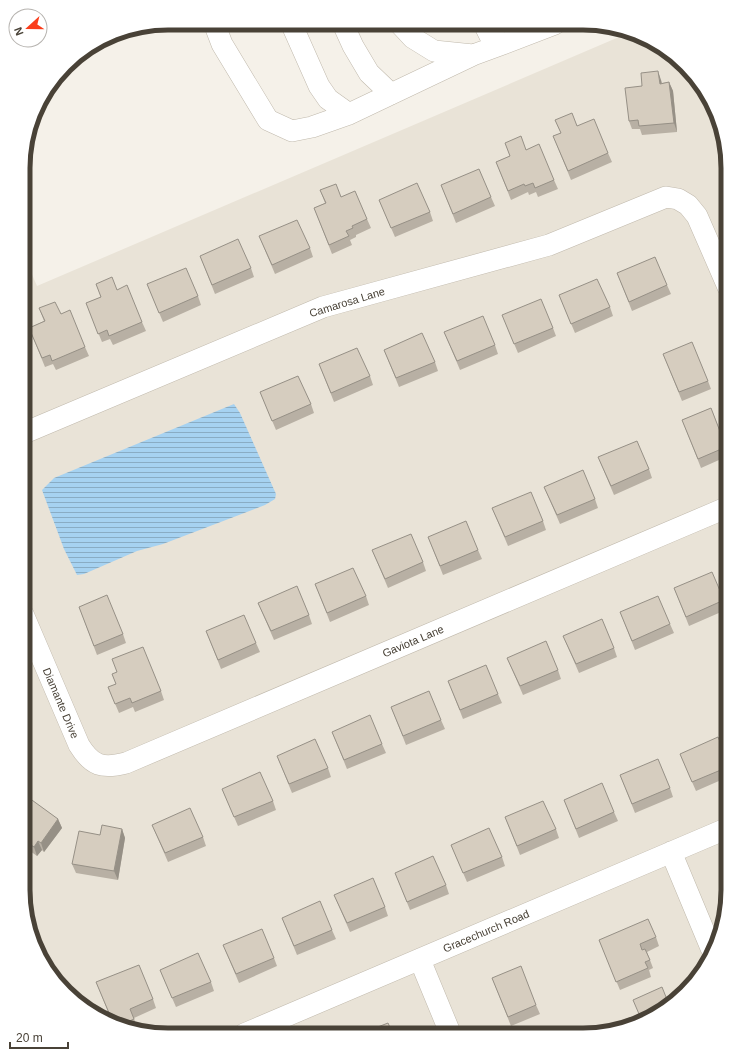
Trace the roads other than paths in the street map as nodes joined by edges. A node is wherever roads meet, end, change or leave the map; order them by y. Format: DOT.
graph roads {
  1 [pos="217,30"];
  2 [pos="294,30"];
  3 [pos="346,30"];
  4 [pos="406,30"];
  5 [pos="487,30"];
  6 [pos="539,30"];
  7 [pos="503,44"];
  8 [pos="473,56"];
  9 [pos="391,94"];
  10 [pos="349,114"];
  11 [pos="721,271"];
  12 [pos="30,430"];
  13 [pos="721,510"];
  14 [pos="30,628"];
  15 [pos="97,764"];
  16 [pos="721,831"];
  17 [pos="671,852"];
  18 [pos="710,945"];
  19 [pos="420,960"];
  20 [pos="258,1028"];
  21 [pos="448,1028"];
  1 -- 10 [label="street"];
  2 -- 10 [label="street"];
  3 -- 9 [label="street"];
  4 -- 8 [label="street"];
  5 -- 7 [label="street"];
  6 -- 7 [label="street"];
  7 -- 8 [label="street"];
  8 -- 9 [label="street"];
  9 -- 10 [label="street"];
  11 -- 12 [label="street, Camarosa Lane"];
  13 -- 15 [label="street, Gaviota Lane"];
  14 -- 15 [label="street, Diamante Drive"];
  16 -- 17 [label="street, Gracechurch Road"];
  17 -- 18 [label="street"];
  17 -- 19 [label="street, Gracechurch Road"];
  19 -- 20 [label="street, Gracechurch Road"];
  19 -- 21 [label="street"];
}
